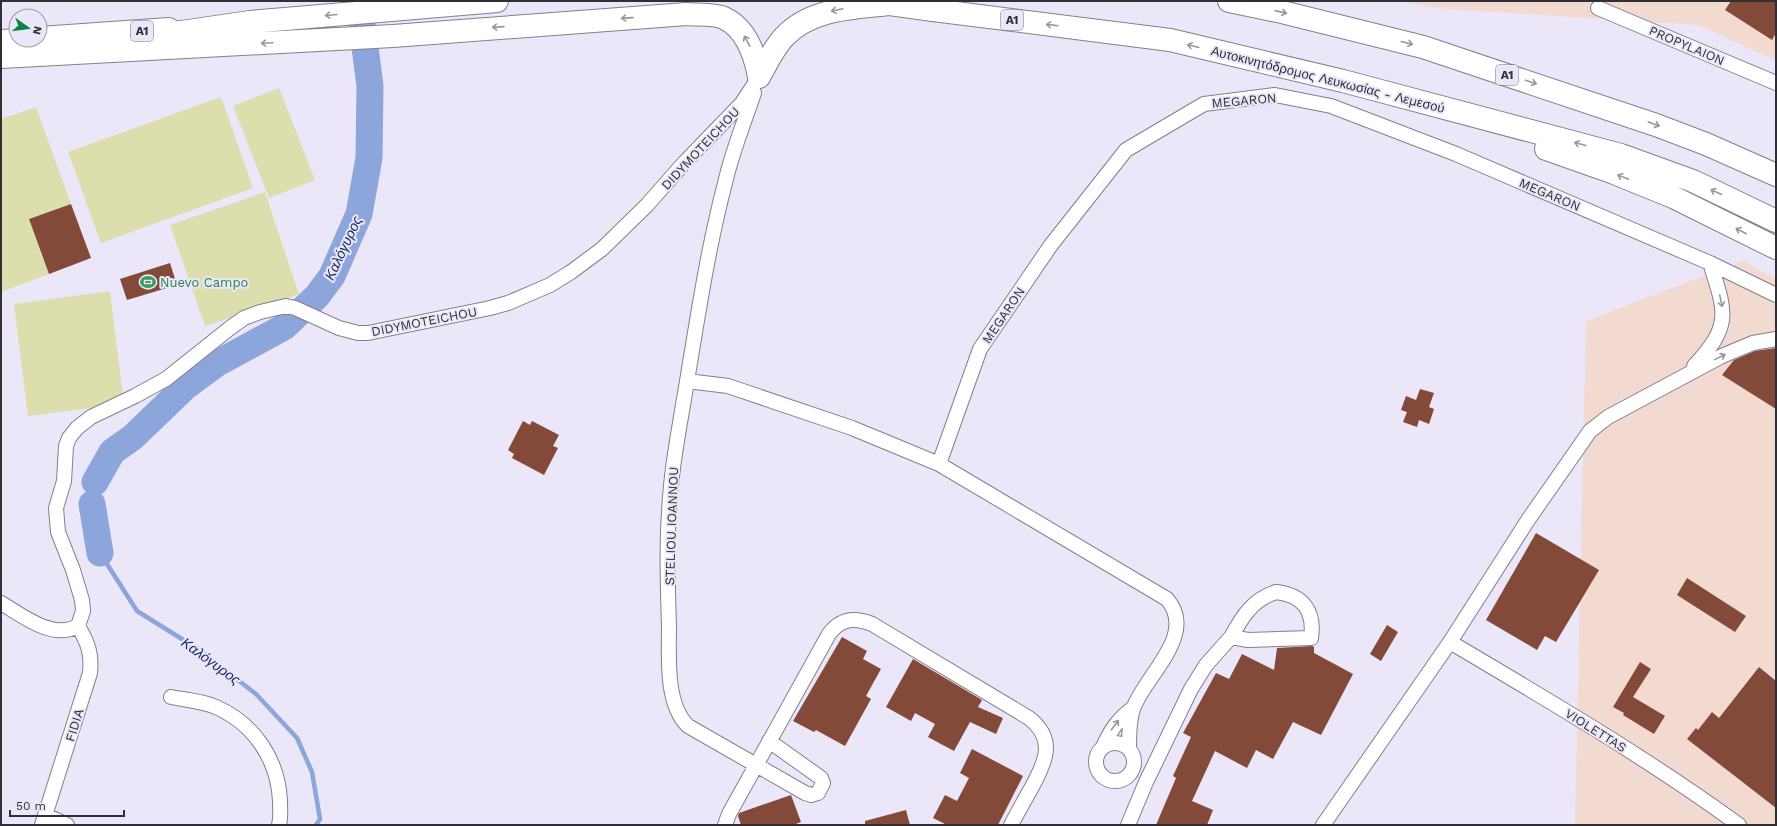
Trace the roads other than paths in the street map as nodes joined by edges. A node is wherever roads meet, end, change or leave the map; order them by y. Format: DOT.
graph roads {
  1 [pos="497,1"];
  2 [pos="864,1"];
  3 [pos="1229,1"];
  4 [pos="889,4"];
  5 [pos="1598,8"];
  6 [pos="247,22"];
  7 [pos="48,37"];
  8 [pos="1,41"];
  9 [pos="13,51"];
  10 [pos="759,78"];
  11 [pos="1776,83"];
  12 [pos="1408,99"];
  13 [pos="1776,175"];
  14 [pos="1776,221"];
  15 [pos="1776,248"];
  16 [pos="1710,264"];
  17 [pos="1776,295"];
  18 [pos="1776,339"];
  19 [pos="1686,375"];
  20 [pos="687,381"];
  21 [pos="939,464"];
  22 [pos="1,603"];
  23 [pos="78,626"];
  24 [pos="1231,637"];
  25 [pos="1450,642"];
  26 [pos="171,697"];
  27 [pos="1133,708"];
  28 [pos="769,741"];
  29 [pos="1103,747"];
  30 [pos="1129,748"];
  31 [pos="756,766"];
  32 [pos="1132,772"];
  33 [pos="1146,782"];
  34 [pos="44,820"];
  35 [pos="67,825"];
  36 [pos="280,825"];
  37 [pos="726,825"];
  38 [pos="1010,825"];
  39 [pos="1128,825"];
  40 [pos="1323,825"];
  41 [pos="1739,825"];
  1 -- 6 [label="highway, A1, one-way"];
  2 -- 4 [label="highway, Αυτοκινητόδρομος Λευκωσίας - Λεμεσού / A1"];
  3 -- 13 [label="highway, A1, one-way"];
  4 -- 10 [label="highway, one-way"];
  12 -- 4 [label="highway, Αυτοκινητόδρομος Λευκωσίας - Λεμεσού / A1, one-way"];
  5 -- 11 [label="street, PROPYLAION"];
  6 -- 7 [label="highway, A1"];
  6 -- 9 [label="highway"];
  8 -- 9 [label="highway"];
  10 -- 9 [label="highway, one-way"];
  10 -- 20 [label="street, STELIOU IOANNOU"];
  10 -- 23 [label="street, DIDYMOTEICHOU"];
  14 -- 12 [label="highway, Αυτοκινητόδρομος Λευκωσίας - Λεμεσού / A1, one-way"];
  15 -- 12 [label="highway, one-way"];
  16 -- 17 [label="street, MEGARON"];
  16 -- 19 [label="street, one-way"];
  16 -- 21 [label="street, MEGARON"];
  19 -- 18 [label="street, one-way"];
  19 -- 25 [label="street"];
  20 -- 21 [label="street"];
  20 -- 31 [label="street, STELIOU IOANNOU"];
  21 -- 27 [label="street"];
  22 -- 23 [label="street"];
  23 -- 34 [label="street, FIDIA"];
  24 -- 24 [label="street"];
  24 -- 33 [label="street"];
  25 -- 40 [label="street"];
  25 -- 41 [label="street, VIOLETTAS"];
  26 -- 36 [label="street"];
  29 -- 27 [label="street, one-way"];
  27 -- 30 [label="street"];
  28 -- 31 [label="street"];
  28 -- 31 [label="street, STELIOU IOANNOU"];
  28 -- 38 [label="street"];
  29 -- 30 [label="street"];
  29 -- 32 [label="street"];
  30 -- 32 [label="street"];
  31 -- 37 [label="street"];
  32 -- 33 [label="street"];
  33 -- 39 [label="street"];
  34 -- 35 [label="street"];
}
